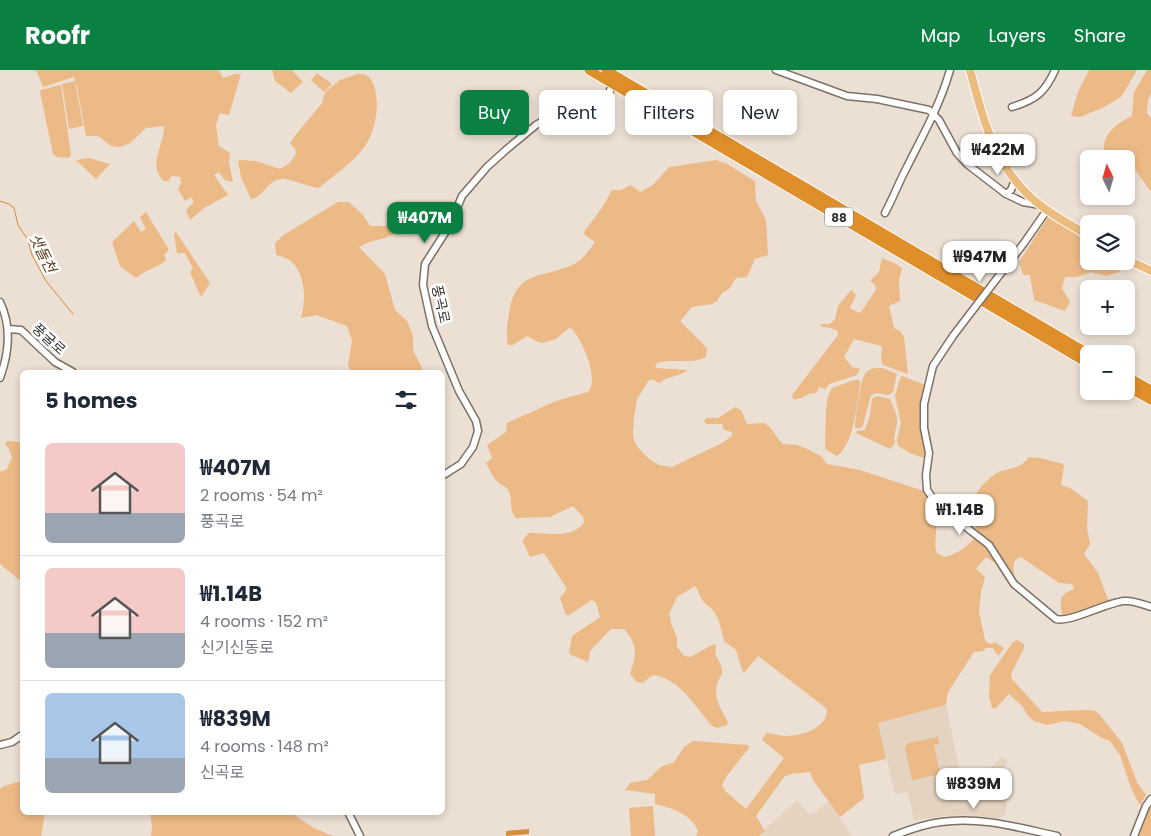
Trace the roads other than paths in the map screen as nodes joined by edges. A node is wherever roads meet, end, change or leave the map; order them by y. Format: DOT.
graph roads {
  1 [pos="589,70"];
  2 [pos="606,70"];
  3 [pos="776,70"];
  4 [pos="950,70"];
  5 [pos="970,70"];
  6 [pos="1055,70"];
  7 [pos="1012,107"];
  8 [pos="934,114"];
  9 [pos="539,123"];
  10 [pos="1015,180"];
  11 [pos="1006,194"];
  12 [pos="1040,205"];
  13 [pos="1047,210"];
  14 [pos="885,213"];
  15 [pos="1080,230"];
  16 [pos="1135,264"];
  17 [pos="1151,271"];
  18 [pos="0,302"];
  19 [pos="8,329"];
  20 [pos="1080,349"];
  21 [pos="1080,359"];
  22 [pos="69,370"];
  23 [pos="0,378"];
  24 [pos="1135,381"];
  25 [pos="1151,390"];
  26 [pos="1135,391"];
  27 [pos="1151,400"];
  28 [pos="445,474"];
  29 [pos="1151,607"];
  30 [pos="20,736"];
  31 [pos="0,745"];
  32 [pos="1151,799"];
  33 [pos="350,815"];
  34 [pos="1049,835"];
  35 [pos="360,836"];
  36 [pos="893,836"];
  37 [pos="1057,836"];
  38 [pos="1134,836"];
  1 -- 21 [label="highway, 88"];
  2 -- 20 [label="highway, 88"];
  3 -- 8 [label="street"];
  4 -- 8 [label="street"];
  5 -- 10 [label="main road"];
  6 -- 7 [label="street"];
  8 -- 11 [label="street"];
  8 -- 14 [label="street"];
  9 -- 28 [label="street, 풍곡로"];
  10 -- 11 [label="street"];
  10 -- 12 [label="main road"];
  11 -- 12 [label="street"];
  12 -- 13 [label="main road"];
  13 -- 15 [label="main road"];
  13 -- 29 [label="street, bridge"];
  16 -- 17 [label="main road"];
  18 -- 19 [label="street"];
  19 -- 22 [label="street, 풍굴로"];
  19 -- 23 [label="street"];
  24 -- 25 [label="highway"];
  26 -- 27 [label="highway"];
  30 -- 31 [label="street"];
  32 -- 38 [label="street"];
  33 -- 35 [label="street"];
  34 -- 36 [label="street"];
  34 -- 37 [label="street"];
}
